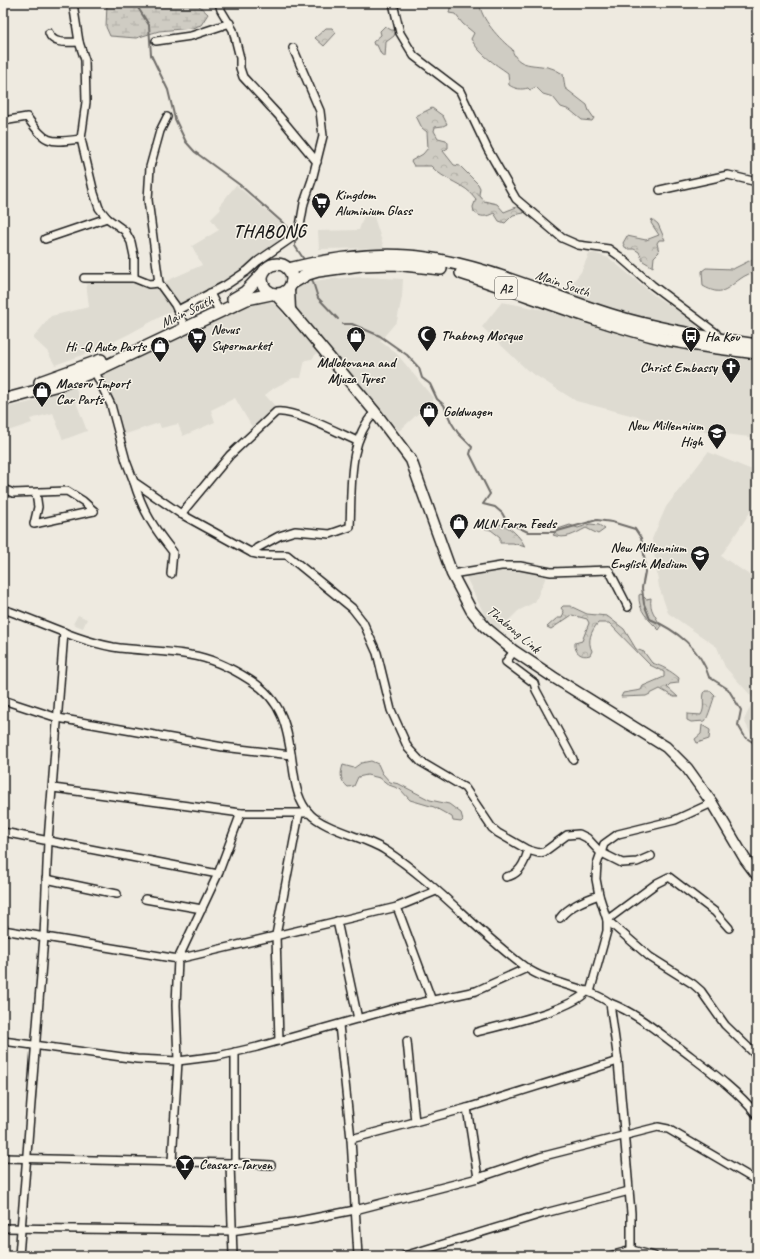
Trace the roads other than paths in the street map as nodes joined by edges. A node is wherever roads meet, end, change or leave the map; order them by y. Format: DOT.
graph roads {
  1 [pos="73,3"];
  2 [pos="219,3"];
  3 [pos="393,3"];
  4 [pos="230,23"];
  5 [pos="49,33"];
  6 [pos="156,40"];
  7 [pos="79,42"];
  8 [pos="293,48"];
  9 [pos="167,117"];
  10 [pos="3,121"];
  11 [pos="81,139"];
  12 [pos="317,162"];
  13 [pos="757,182"];
  14 [pos="660,190"];
  15 [pos="107,218"];
  16 [pos="45,239"];
  17 [pos="288,269"];
  18 [pos="262,274"];
  19 [pos="84,278"];
  20 [pos="134,278"];
  21 [pos="159,283"];
  22 [pos="290,286"];
  23 [pos="210,293"];
  24 [pos="273,294"];
  25 [pos="217,307"];
  26 [pos="178,310"];
  27 [pos="290,310"];
  28 [pos="183,323"];
  29 [pos="719,344"];
  30 [pos="757,345"];
  31 [pos="757,352"];
  32 [pos="93,368"];
  33 [pos="3,393"];
  34 [pos="3,400"];
  35 [pos="376,412"];
  36 [pos="357,441"];
  37 [pos="134,482"];
  38 [pos="3,489"];
  39 [pos="36,493"];
  40 [pos="181,514"];
  41 [pos="252,553"];
  42 [pos="171,574"];
  43 [pos="452,574"];
  44 [pos="628,607"];
  45 [pos="3,609"];
  46 [pos="64,632"];
  47 [pos="514,651"];
  48 [pos="3,700"];
  49 [pos="58,718"];
  50 [pos="291,756"];
  51 [pos="573,759"];
  52 [pos="53,788"];
  53 [pos="712,803"];
  54 [pos="241,813"];
  55 [pos="309,813"];
  56 [pos="299,814"];
  57 [pos="3,832"];
  58 [pos="48,841"];
  59 [pos="528,850"];
  60 [pos="600,852"];
  61 [pos="651,856"];
  62 [pos="218,874"];
  63 [pos="757,875"];
  64 [pos="506,876"];
  65 [pos="46,879"];
  66 [pos="436,891"];
  67 [pos="117,894"];
  68 [pos="599,895"];
  69 [pos="145,899"];
  70 [pos="397,907"];
  71 [pos="202,909"];
  72 [pos="560,918"];
  73 [pos="607,920"];
  74 [pos="337,921"];
  75 [pos="730,928"];
  76 [pos="3,930"];
  77 [pos="276,935"];
  78 [pos="44,937"];
  79 [pos="178,959"];
  80 [pos="527,968"];
  81 [pos="588,992"];
  82 [pos="432,1001"];
  83 [pos="610,1003"];
  84 [pos="358,1019"];
  85 [pos="339,1025"];
  86 [pos="477,1032"];
  87 [pos="3,1041"];
  88 [pos="278,1041"];
  89 [pos="407,1041"];
  90 [pos="36,1045"];
  91 [pos="235,1052"];
  92 [pos="757,1056"];
  93 [pos="178,1061"];
  94 [pos="618,1061"];
  95 [pos="467,1108"];
  96 [pos="757,1115"];
  97 [pos="415,1122"];
  98 [pos="624,1134"];
  99 [pos="351,1139"];
  100 [pos="3,1158"];
  101 [pos="26,1158"];
  102 [pos="172,1162"];
  103 [pos="232,1163"];
  104 [pos="271,1165"];
  105 [pos="478,1178"];
  106 [pos="757,1181"];
  107 [pos="629,1191"];
  108 [pos="355,1210"];
  109 [pos="3,1228"];
  110 [pos="21,1228"];
  111 [pos="231,1231"];
  112 [pos="631,1253"];
  113 [pos="19,1256"];
  114 [pos="233,1256"];
  115 [pos="358,1256"];
  116 [pos="404,1256"];
  117 [pos="610,1256"];
  118 [pos="654,1256"];
  1 -- 7 [label="street"];
  2 -- 4 [label="street"];
  3 -- 29 [label="street"];
  4 -- 6 [label="street"];
  4 -- 12 [label="street"];
  5 -- 7 [label="street"];
  7 -- 11 [label="street"];
  8 -- 12 [label="street"];
  9 -- 21 [label="street"];
  10 -- 11 [label="street"];
  11 -- 15 [label="street"];
  12 -- 23 [label="street"];
  13 -- 14 [label="street"];
  15 -- 16 [label="street"];
  15 -- 20 [label="street"];
  17 -- 18 [label="main road, Main South / A2"];
  17 -- 22 [label="main road"];
  17 -- 29 [label="main road, Main South / A2"];
  18 -- 24 [label="main road"];
  18 -- 25 [label="main road, Main South / A2"];
  19 -- 20 [label="street"];
  20 -- 21 [label="street"];
  21 -- 26 [label="street"];
  22 -- 24 [label="main road, Main South / A2"];
  22 -- 27 [label="main road"];
  22 -- 29 [label="main road, Main South / A2"];
  23 -- 25 [label="street"];
  23 -- 26 [label="street"];
  24 -- 27 [label="main road, Thabong Link"];
  24 -- 32 [label="main road, Main South / A2"];
  25 -- 28 [label="main road, Main South / A2"];
  26 -- 28 [label="street"];
  27 -- 35 [label="main road, Thabong Link"];
  28 -- 32 [label="main road, Main South / A2"];
  29 -- 30 [label="main road, Main South / A2"];
  29 -- 31 [label="main road, Main South / A2"];
  32 -- 33 [label="main road, Main South / A2"];
  32 -- 34 [label="main road, Main South / A2"];
  32 -- 37 [label="street"];
  35 -- 36 [label="street"];
  35 -- 43 [label="main road, Thabong Link"];
  36 -- 40 [label="street"];
  36 -- 41 [label="street"];
  37 -- 40 [label="street"];
  37 -- 42 [label="street"];
  38 -- 39 [label="street"];
  39 -- 39 [label="street"];
  40 -- 41 [label="street"];
  41 -- 59 [label="street"];
  43 -- 44 [label="street"];
  43 -- 47 [label="main road, Thabong Link"];
  45 -- 46 [label="street"];
  46 -- 49 [label="street"];
  46 -- 50 [label="street"];
  47 -- 51 [label="street"];
  47 -- 53 [label="main road, Thabong Link"];
  48 -- 49 [label="street"];
  49 -- 50 [label="street"];
  49 -- 52 [label="street"];
  50 -- 55 [label="street"];
  52 -- 54 [label="street"];
  52 -- 58 [label="street"];
  53 -- 60 [label="street"];
  53 -- 63 [label="main road, Thabong Link"];
  54 -- 56 [label="street"];
  54 -- 62 [label="street"];
  55 -- 56 [label="street"];
  55 -- 66 [label="street"];
  56 -- 77 [label="street"];
  57 -- 58 [label="street"];
  58 -- 62 [label="street"];
  58 -- 65 [label="street"];
  59 -- 60 [label="street"];
  59 -- 64 [label="street"];
  60 -- 61 [label="street"];
  60 -- 68 [label="street"];
  62 -- 71 [label="street"];
  65 -- 67 [label="street"];
  65 -- 78 [label="street"];
  66 -- 70 [label="street"];
  66 -- 80 [label="street"];
  68 -- 72 [label="street"];
  68 -- 73 [label="street"];
  69 -- 71 [label="street"];
  70 -- 74 [label="street"];
  70 -- 82 [label="street"];
  71 -- 79 [label="street"];
  73 -- 75 [label="street"];
  73 -- 81 [label="street"];
  73 -- 92 [label="street"];
  74 -- 77 [label="street"];
  74 -- 84 [label="street"];
  76 -- 78 [label="street"];
  77 -- 79 [label="street"];
  77 -- 88 [label="street"];
  78 -- 79 [label="street"];
  78 -- 90 [label="street"];
  79 -- 93 [label="street"];
  80 -- 81 [label="street"];
  80 -- 82 [label="street"];
  81 -- 83 [label="street"];
  81 -- 86 [label="street"];
  82 -- 84 [label="street"];
  83 -- 94 [label="street"];
  83 -- 96 [label="street"];
  84 -- 85 [label="street"];
  85 -- 88 [label="street"];
  85 -- 99 [label="street"];
  87 -- 90 [label="street"];
  88 -- 91 [label="street"];
  89 -- 97 [label="street"];
  90 -- 93 [label="street"];
  90 -- 101 [label="street"];
  91 -- 93 [label="street"];
  91 -- 103 [label="street"];
  93 -- 102 [label="street"];
  94 -- 95 [label="street"];
  94 -- 98 [label="street"];
  95 -- 97 [label="street"];
  95 -- 105 [label="street"];
  97 -- 99 [label="street"];
  98 -- 105 [label="street"];
  98 -- 106 [label="street"];
  98 -- 107 [label="street"];
  99 -- 108 [label="street"];
  100 -- 101 [label="street"];
  101 -- 102 [label="street"];
  101 -- 110 [label="street"];
  102 -- 103 [label="street"];
  103 -- 104 [label="street"];
  103 -- 111 [label="street"];
  105 -- 108 [label="street"];
  107 -- 112 [label="street"];
  107 -- 116 [label="street"];
  108 -- 111 [label="street"];
  108 -- 115 [label="street"];
  109 -- 110 [label="street"];
  110 -- 111 [label="street"];
  110 -- 113 [label="street"];
  111 -- 114 [label="street"];
  112 -- 117 [label="street"];
  112 -- 118 [label="street"];
}
